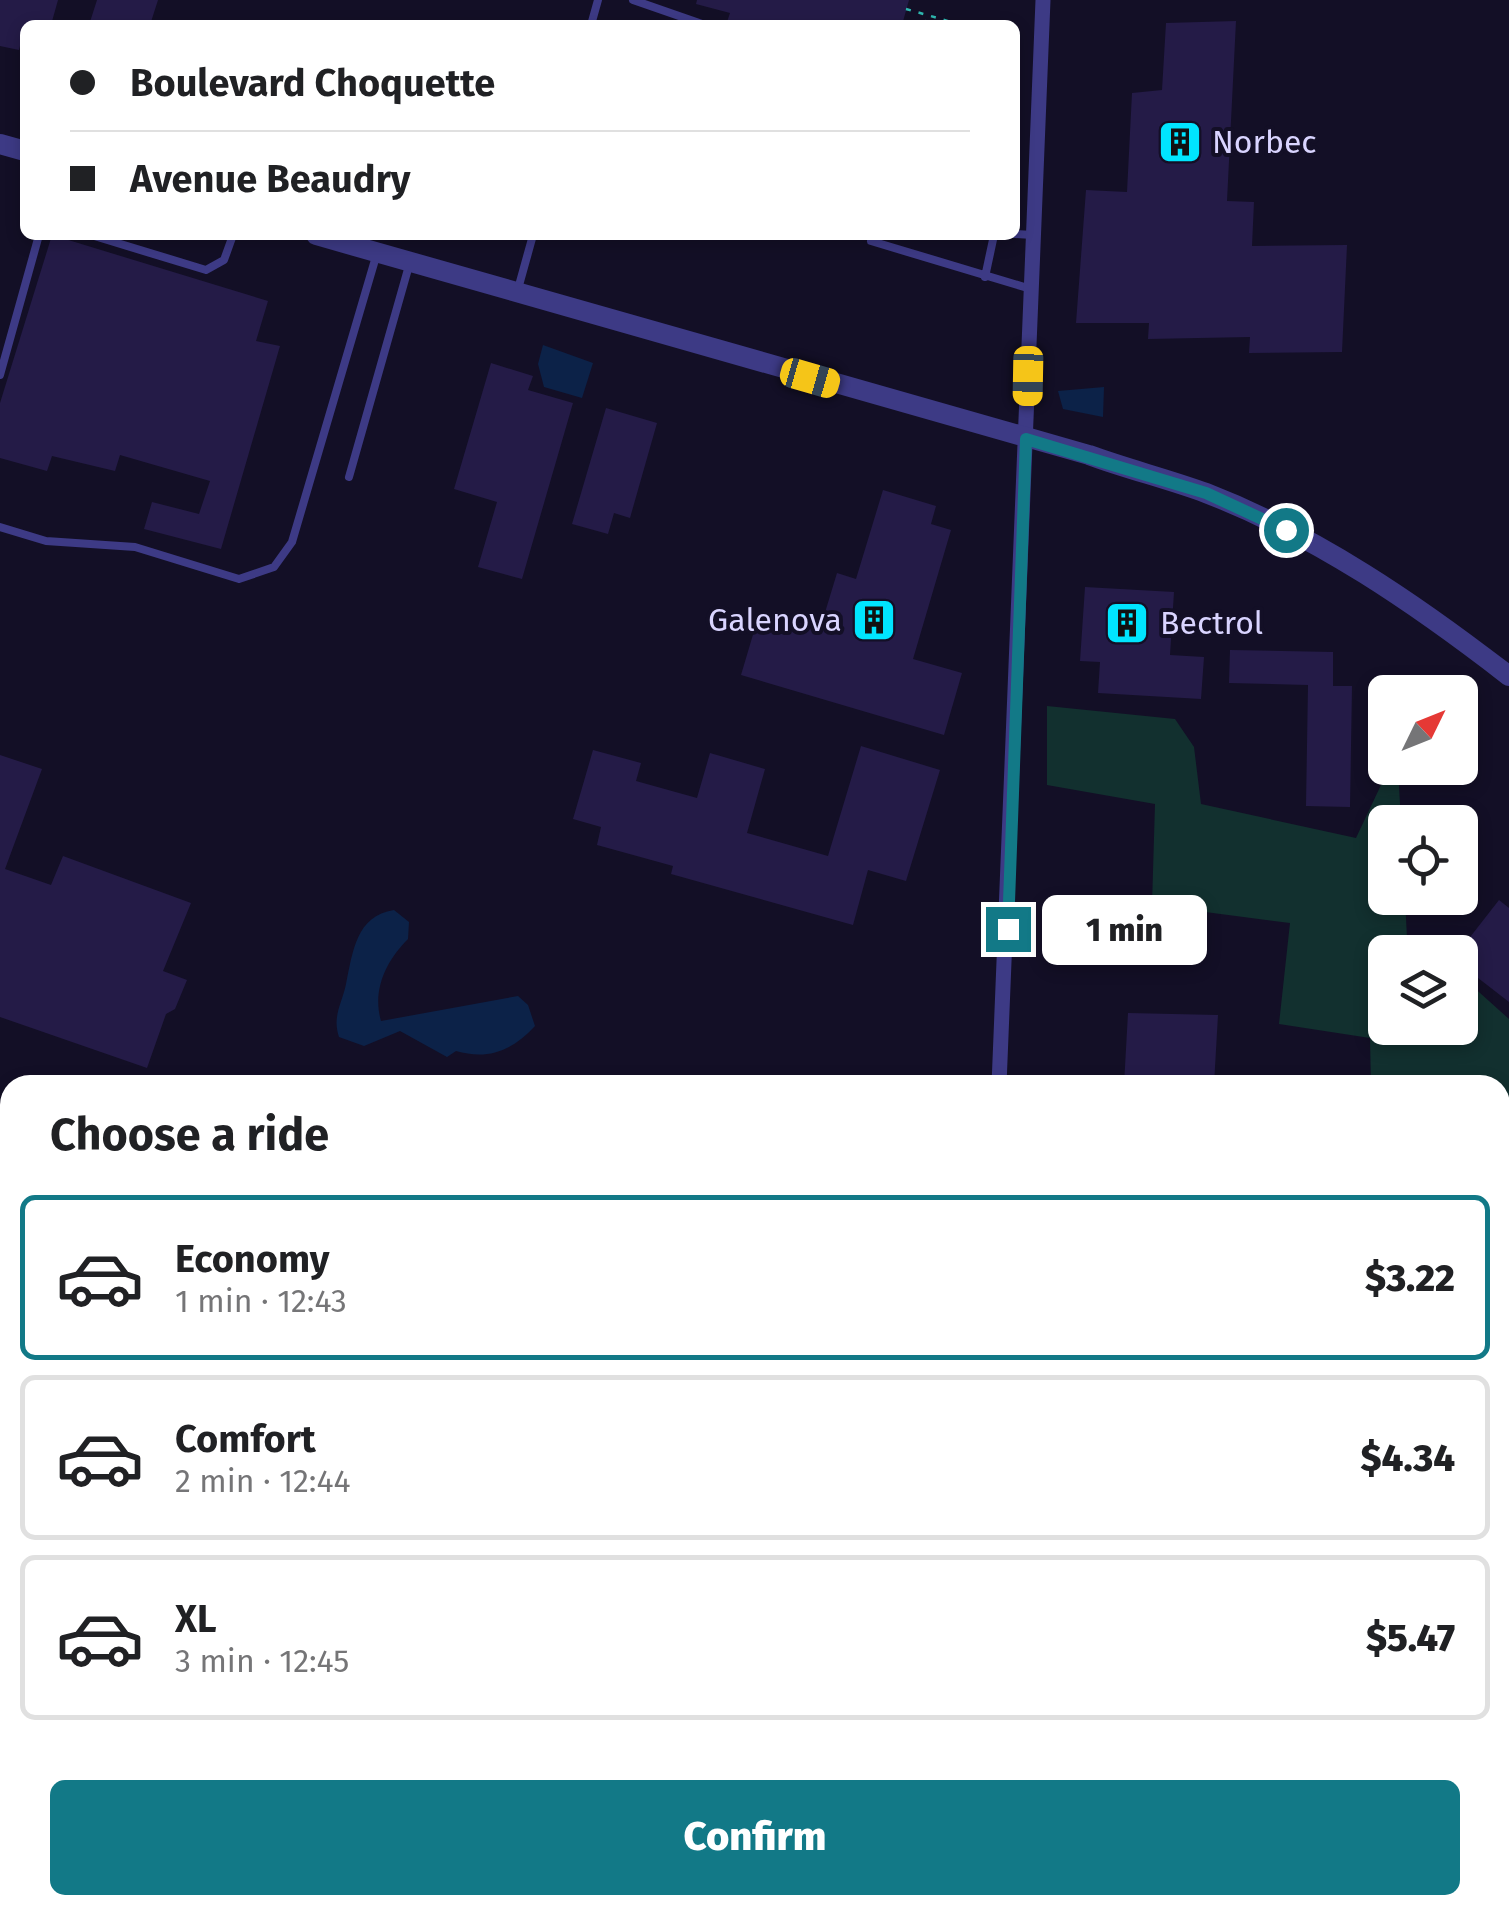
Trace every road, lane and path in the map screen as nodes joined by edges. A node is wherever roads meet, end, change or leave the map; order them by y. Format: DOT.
graph roads {
  1 [pos="633,0"];
  2 [pos="1042,0"];
  3 [pos="906,9"];
  4 [pos="928,15"];
  5 [pos="691,20"];
  6 [pos="926,20"];
  7 [pos="945,20"];
  8 [pos="1020,41"];
  9 [pos="1026,43"];
  10 [pos="1020,234"];
  11 [pos="1034,235"];
  12 [pos="38,240"];
  13 [pos="107,240"];
  14 [pos="231,240"];
  15 [pos="334,240"];
  16 [pos="532,240"];
  17 [pos="871,240"];
  18 [pos="993,240"];
  19 [pos="376,252"];
  20 [pos="410,262"];
  21 [pos="984,277"];
  22 [pos="1032,289"];
  23 [pos="517,293"];
  24 [pos="0,375"];
  25 [pos="1026,439"];
  26 [pos="349,477"];
  27 [pos="0,528"];
  28 [pos="1509,676"];
  29 [pos="999,1075"];
  1 -- 5 [label="lane"];
  2 -- 11 [label="street"];
  3 -- 4 [label="path"];
  4 -- 6 [label="path"];
  4 -- 7 [label="path"];
  8 -- 9 [label="path"];
  10 -- 11 [label="lane"];
  11 -- 22 [label="street"];
  12 -- 24 [label="lane"];
  13 -- 14 [label="lane"];
  15 -- 19 [label="street"];
  16 -- 23 [label="lane"];
  17 -- 21 [label="lane"];
  18 -- 21 [label="lane"];
  19 -- 20 [label="street"];
  19 -- 27 [label="lane"];
  20 -- 23 [label="street"];
  20 -- 26 [label="lane"];
  21 -- 22 [label="lane"];
  22 -- 25 [label="street"];
  23 -- 25 [label="street"];
  25 -- 28 [label="street"];
  25 -- 29 [label="street"];
}
